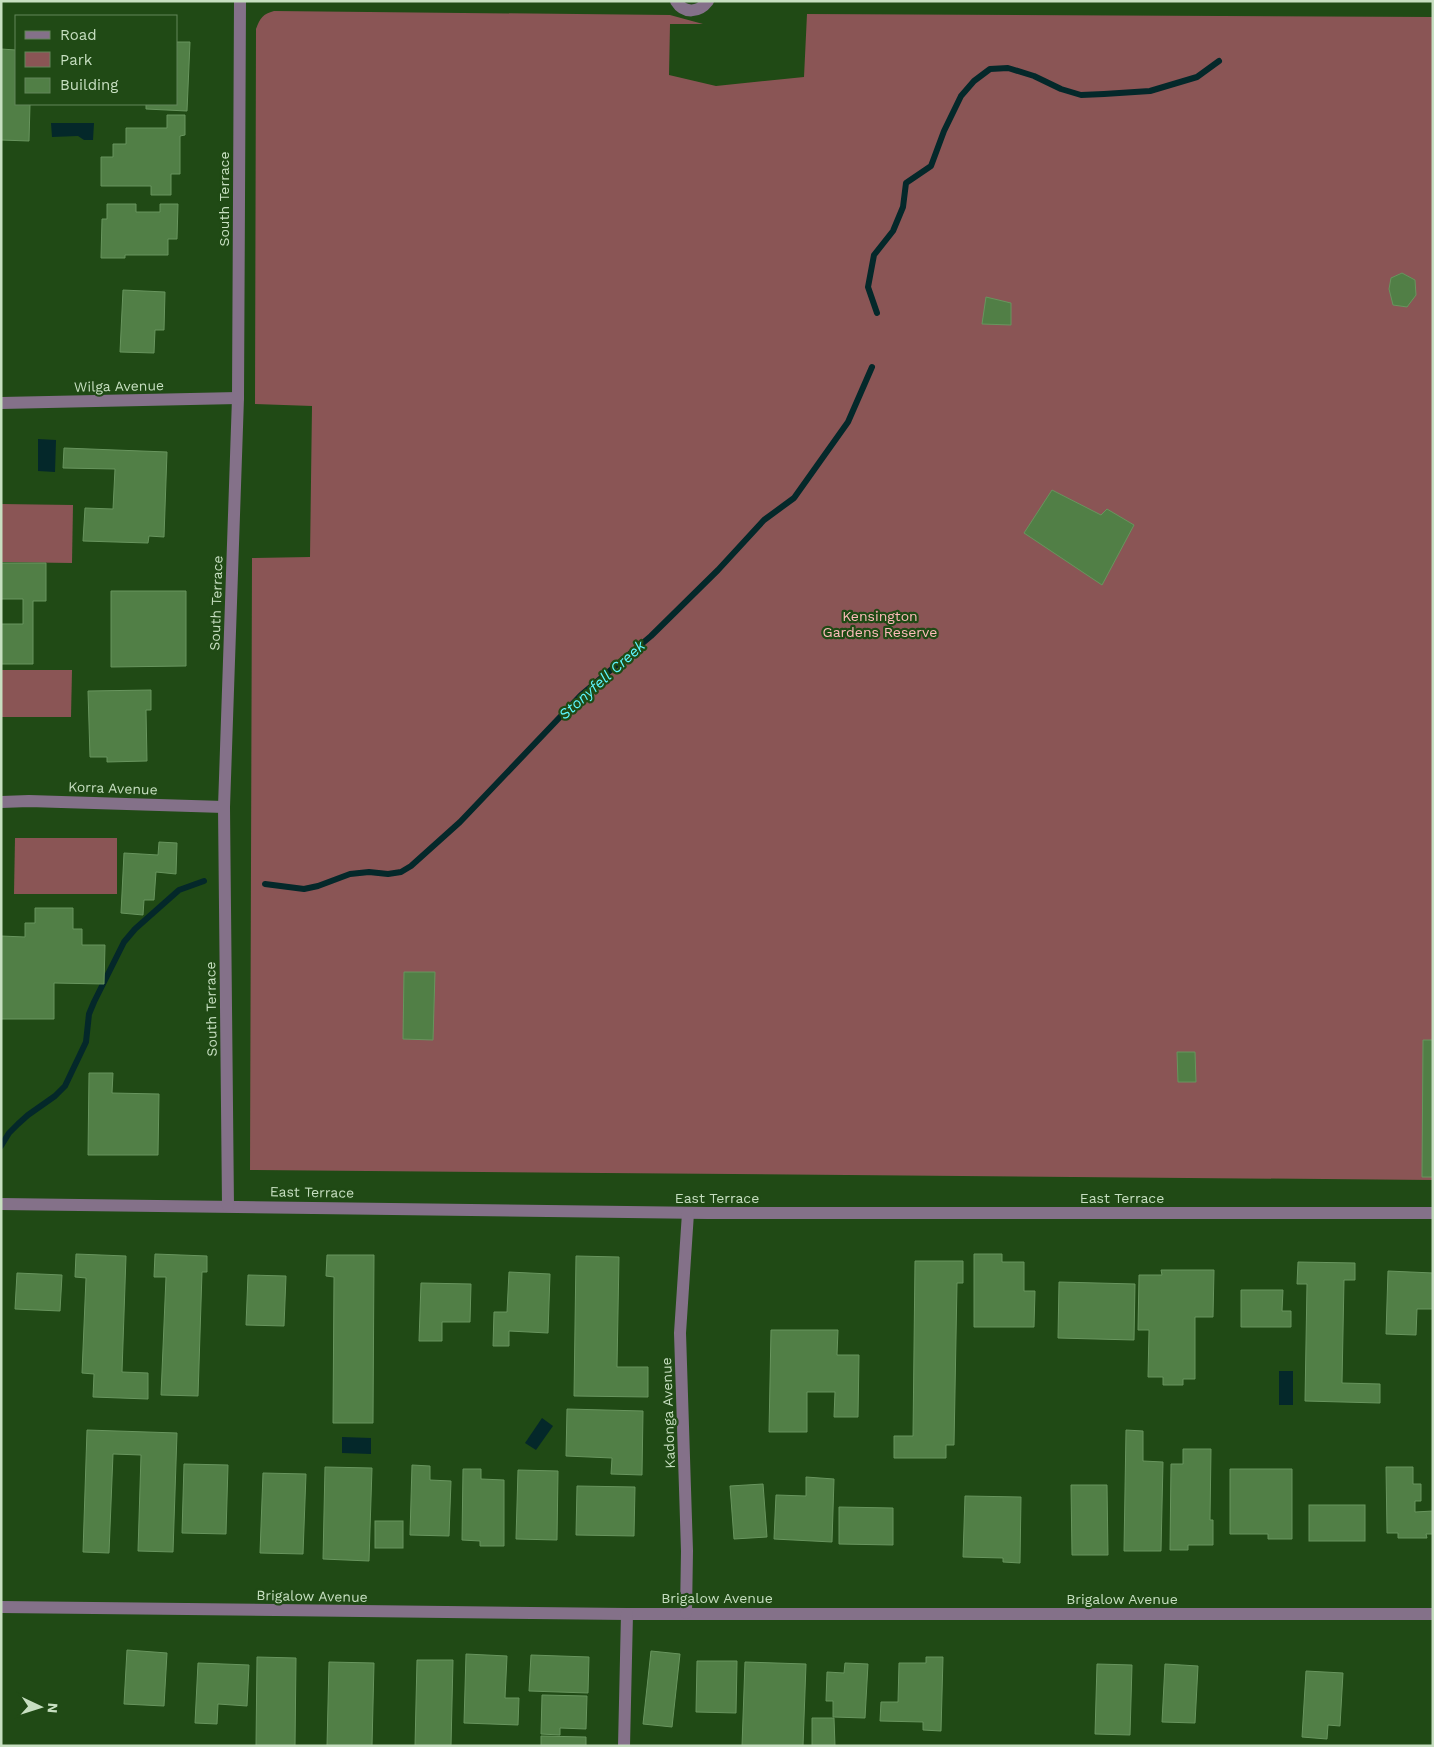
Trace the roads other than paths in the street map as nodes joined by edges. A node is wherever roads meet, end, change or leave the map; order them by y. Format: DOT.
graph roads {
  1 [pos="240,1"];
  2 [pos="676,1"];
  3 [pos="708,1"];
  4 [pos="238,398"];
  5 [pos="1,403"];
  6 [pos="1,802"];
  7 [pos="224,807"];
  8 [pos="1,1204"];
  9 [pos="228,1206"];
  10 [pos="688,1213"];
  11 [pos="1433,1213"];
  12 [pos="1,1607"];
  13 [pos="686,1613"];
  14 [pos="627,1614"];
  15 [pos="1433,1614"];
  16 [pos="624,1746"];
  1 -- 4 [label="street, South Terrace"];
  2 -- 3 [label="street"];
  4 -- 5 [label="street, Wilga Avenue"];
  4 -- 7 [label="street, South Terrace"];
  6 -- 7 [label="street, Korra Avenue"];
  7 -- 9 [label="street, South Terrace"];
  8 -- 9 [label="street, East Terrace"];
  9 -- 10 [label="street, East Terrace"];
  10 -- 11 [label="street, East Terrace"];
  10 -- 13 [label="street, Kadonga Avenue"];
  12 -- 14 [label="street, Brigalow Avenue"];
  13 -- 14 [label="street, Brigalow Avenue"];
  13 -- 15 [label="street, Brigalow Avenue"];
  14 -- 16 [label="street"];
}
